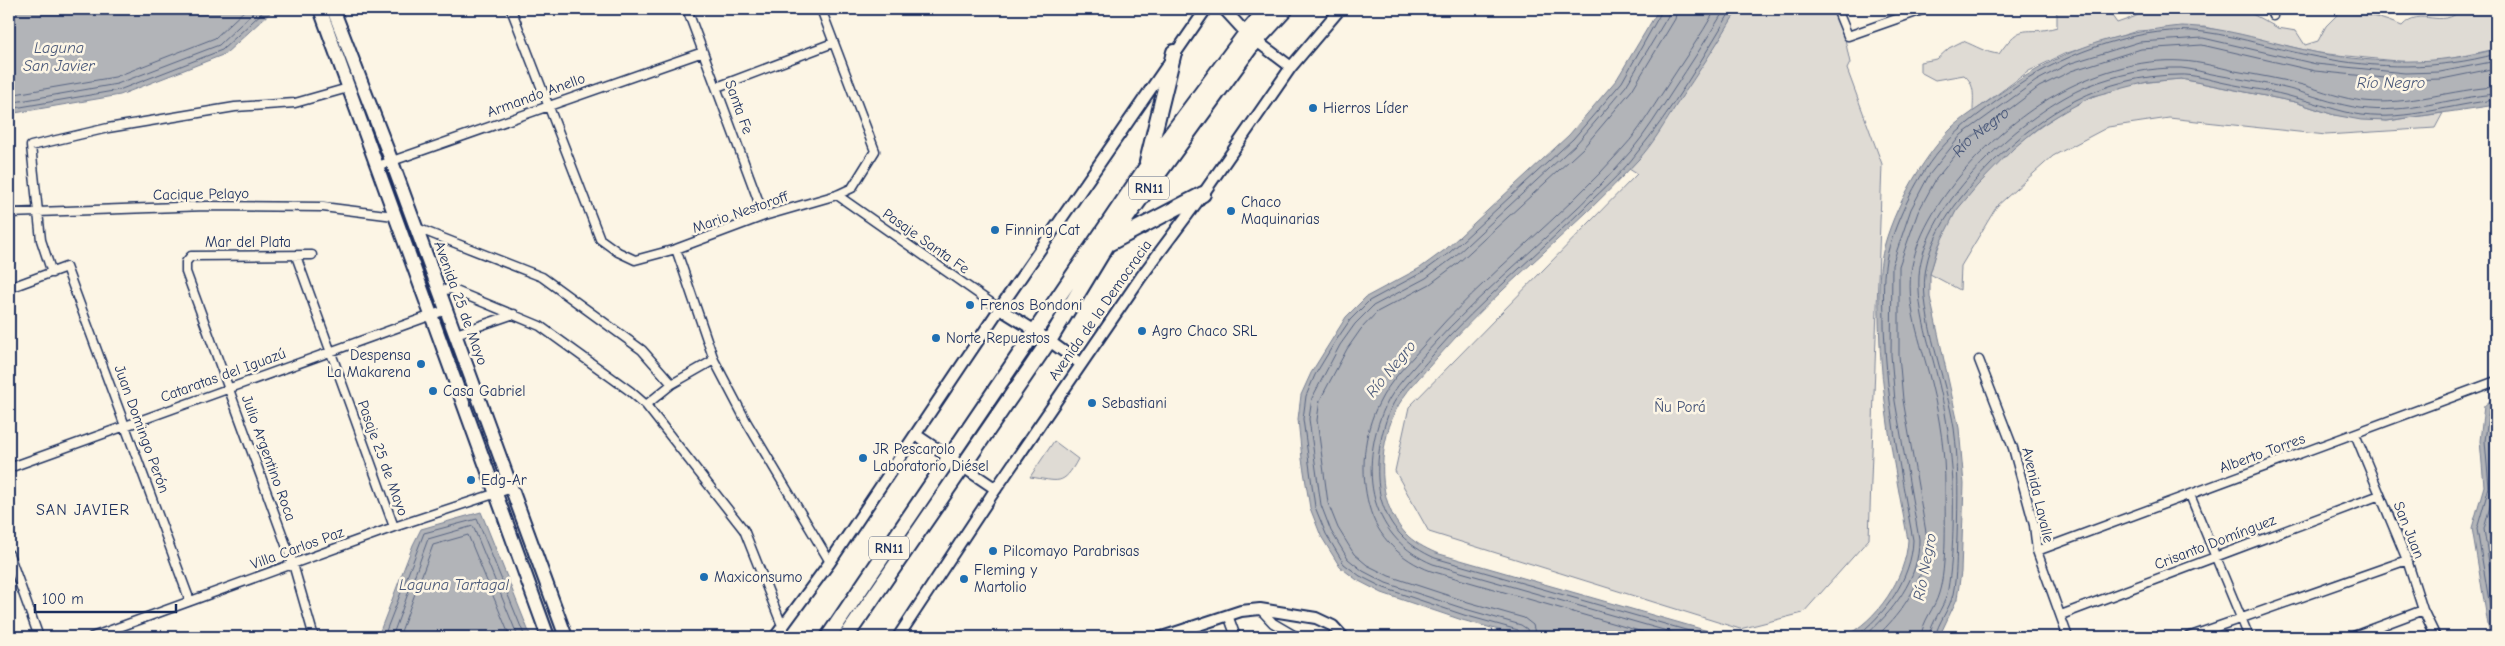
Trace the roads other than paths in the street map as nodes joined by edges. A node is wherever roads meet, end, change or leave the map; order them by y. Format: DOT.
graph roads {
  1 [pos="320,9"];
  2 [pos="333,9"];
  3 [pos="511,9"];
  4 [pos="687,9"];
  5 [pos="821,9"];
  6 [pos="1206,9"];
  7 [pos="1224,9"];
  8 [pos="1267,9"];
  9 [pos="1286,9"];
  10 [pos="1340,9"];
  11 [pos="1837,9"];
  12 [pos="1925,9"];
  13 [pos="1246,33"];
  14 [pos="1257,41"];
  15 [pos="833,43"];
  16 [pos="702,52"];
  17 [pos="1174,52"];
  18 [pos="1291,67"];
  19 [pos="717,87"];
  20 [pos="348,88"];
  21 [pos="548,105"];
  22 [pos="392,162"];
  23 [pos="378,166"];
  24 [pos="1145,170"];
  25 [pos="1203,194"];
  26 [pos="837,195"];
  27 [pos="9,213"];
  28 [pos="39,213"];
  29 [pos="394,216"];
  30 [pos="764,216"];
  31 [pos="417,228"];
  32 [pos="1108,244"];
  33 [pos="676,249"];
  34 [pos="312,255"];
  35 [pos="296,256"];
  36 [pos="186,262"];
  37 [pos="52,273"];
  38 [pos="9,288"];
  39 [pos="439,292"];
  40 [pos="1000,309"];
  41 [pos="446,310"];
  42 [pos="514,314"];
  43 [pos="432,316"];
  44 [pos="1037,332"];
  45 [pos="456,334"];
  46 [pos="1049,341"];
  47 [pos="329,351"];
  48 [pos="714,360"];
  49 [pos="1979,360"];
  50 [pos="1081,364"];
  51 [pos="2496,381"];
  52 [pos="672,384"];
  53 [pos="228,388"];
  54 [pos="646,406"];
  55 [pos="126,425"];
  56 [pos="2355,434"];
  57 [pos="916,435"];
  58 [pos="950,459"];
  59 [pos="962,467"];
  60 [pos="9,468"];
  61 [pos="512,488"];
  62 [pos="996,489"];
  63 [pos="495,494"];
  64 [pos="2190,495"];
  65 [pos="2380,495"];
  66 [pos="394,527"];
  67 [pos="2037,551"];
  68 [pos="9,554"];
  69 [pos="2216,558"];
  70 [pos="2407,560"];
  71 [pos="830,562"];
  72 [pos="293,564"];
  73 [pos="874,595"];
  74 [pos="190,601"];
  75 [pos="1260,609"];
  76 [pos="2424,610"];
  77 [pos="1228,615"];
  78 [pos="2061,615"];
  79 [pos="2241,618"];
  80 [pos="783,628"];
  81 [pos="39,637"];
  82 [pos="92,637"];
  83 [pos="314,637"];
  84 [pos="548,637"];
  85 [pos="566,637"];
  86 [pos="775,637"];
  87 [pos="828,637"];
  88 [pos="846,637"];
  89 [pos="858,637"];
  90 [pos="898,637"];
  91 [pos="1162,637"];
  92 [pos="1236,637"];
  93 [pos="1297,637"];
  94 [pos="1343,637"];
  95 [pos="2068,637"];
  96 [pos="2188,637"];
  97 [pos="2249,637"];
  98 [pos="2351,637"];
  99 [pos="2436,637"];
  1 -- 20 [label="main road"];
  2 -- 22 [label="main road, Avenida 25 de Mayo"];
  3 -- 21 [label="street"];
  4 -- 16 [label="street, Santa Fe"];
  5 -- 15 [label="street"];
  6 -- 17 [label="street"];
  7 -- 13 [label="street"];
  8 -- 13 [label="highway, RN11"];
  9 -- 14 [label="highway, Avenida de la Democracia / RN11"];
  10 -- 18 [label="street, Avenida de la Democracia"];
  11 -- 12 [label="street"];
  13 -- 14 [label="street"];
  13 -- 24 [label="highway, RN11"];
  14 -- 18 [label="street"];
  14 -- 32 [label="highway, Avenida de la Democracia / RN11"];
  15 -- 19 [label="street"];
  15 -- 26 [label="street, Mario Nestoroff"];
  16 -- 19 [label="street, Santa Fe"];
  16 -- 21 [label="street, Armando Anello"];
  17 -- 24 [label="highway"];
  17 -- 40 [label="street"];
  18 -- 25 [label="street, Avenida de la Democracia"];
  19 -- 30 [label="street, Santa Fe"];
  20 -- 23 [label="main road"];
  20 -- 28 [label="street"];
  21 -- 22 [label="street, Armando Anello"];
  21 -- 33 [label="street, Mario Nestoroff"];
  22 -- 23 [label="street, Armando Anello"];
  22 -- 31 [label="main road, Avenida 25 de Mayo"];
  23 -- 29 [label="main road"];
  24 -- 44 [label="highway, RN11"];
  25 -- 32 [label="highway"];
  25 -- 50 [label="street, Avenida de la Democracia"];
  26 -- 30 [label="street, Mario Nestoroff"];
  26 -- 40 [label="street, Pasaje Santa Fe"];
  27 -- 28 [label="street, Cacique Pelayo"];
  28 -- 29 [label="street, Cacique Pelayo"];
  28 -- 37 [label="street"];
  29 -- 43 [label="main road"];
  30 -- 33 [label="street, Mario Nestoroff"];
  31 -- 39 [label="main road, Avenida 25 de Mayo"];
  31 -- 52 [label="street"];
  32 -- 46 [label="highway, Avenida de la Democracia / RN11"];
  33 -- 48 [label="street"];
  34 -- 35 [label="street, Mar del Plata"];
  35 -- 36 [label="street, Mar del Plata"];
  35 -- 47 [label="street, Pasaje 25 de Mayo"];
  36 -- 53 [label="street, Julio Argentino Roca"];
  37 -- 38 [label="street"];
  37 -- 55 [label="street, Juan Domingo Perón"];
  39 -- 41 [label="main road, Avenida 25 de Mayo"];
  39 -- 42 [label="street"];
  40 -- 44 [label="street"];
  40 -- 57 [label="street"];
  41 -- 43 [label="street, Cataratas del Iguazú"];
  41 -- 45 [label="main road, Avenida 25 de Mayo"];
  42 -- 45 [label="street"];
  42 -- 54 [label="street"];
  43 -- 47 [label="street, Cataratas del Iguazú"];
  43 -- 63 [label="main road"];
  44 -- 46 [label="street"];
  44 -- 58 [label="highway, RN11"];
  45 -- 61 [label="main road, Avenida 25 de Mayo"];
  46 -- 50 [label="street"];
  46 -- 59 [label="highway, Avenida de la Democracia / RN11"];
  47 -- 53 [label="street, Cataratas del Iguazú"];
  47 -- 66 [label="street, Pasaje 25 de Mayo"];
  48 -- 52 [label="street"];
  48 -- 71 [label="street"];
  49 -- 67 [label="street, Avenida Lavalle"];
  50 -- 62 [label="street, Avenida de la Democracia"];
  51 -- 56 [label="street, Alberto Torres"];
  52 -- 54 [label="street"];
  53 -- 55 [label="street, Cataratas del Iguazú"];
  53 -- 72 [label="street, Julio Argentino Roca"];
  54 -- 80 [label="street"];
  55 -- 60 [label="street, Cataratas del Iguazú"];
  55 -- 74 [label="street, Juan Domingo Perón"];
  56 -- 64 [label="street, Alberto Torres"];
  56 -- 65 [label="street, San Juan"];
  57 -- 58 [label="street"];
  57 -- 71 [label="street"];
  58 -- 59 [label="street"];
  58 -- 87 [label="highway, RN11"];
  59 -- 62 [label="street"];
  59 -- 73 [label="highway, Avenida de la Democracia / RN11"];
  61 -- 63 [label="street, Villa Carlos Paz"];
  61 -- 85 [label="main road, Avenida 25 de Mayo"];
  62 -- 90 [label="street, Avenida de la Democracia"];
  63 -- 66 [label="street, Villa Carlos Paz"];
  63 -- 84 [label="main road"];
  64 -- 67 [label="street, Alberto Torres"];
  64 -- 69 [label="street"];
  65 -- 69 [label="street, Crisanto Domínguez"];
  65 -- 70 [label="street, San Juan"];
  66 -- 72 [label="street, Villa Carlos Paz"];
  67 -- 78 [label="street, Avenida Lavalle"];
  68 -- 81 [label="street"];
  69 -- 78 [label="street, Crisanto Domínguez"];
  69 -- 79 [label="street"];
  70 -- 76 [label="street, San Juan"];
  70 -- 79 [label="street"];
  71 -- 80 [label="street"];
  72 -- 74 [label="street, Villa Carlos Paz"];
  72 -- 83 [label="street, Julio Argentino Roca"];
  73 -- 88 [label="highway, Avenida de la Democracia / RN11"];
  73 -- 89 [label="highway, RN11"];
  74 -- 82 [label="street, Villa Carlos Paz"];
  75 -- 77 [label="street"];
  75 -- 93 [label="street"];
  75 -- 94 [label="street"];
  76 -- 98 [label="street"];
  76 -- 99 [label="street, San Juan"];
  77 -- 91 [label="street"];
  77 -- 92 [label="street"];
  78 -- 95 [label="street, Avenida Lavalle"];
  79 -- 96 [label="street"];
  79 -- 97 [label="street"];
  80 -- 86 [label="street"];
}
